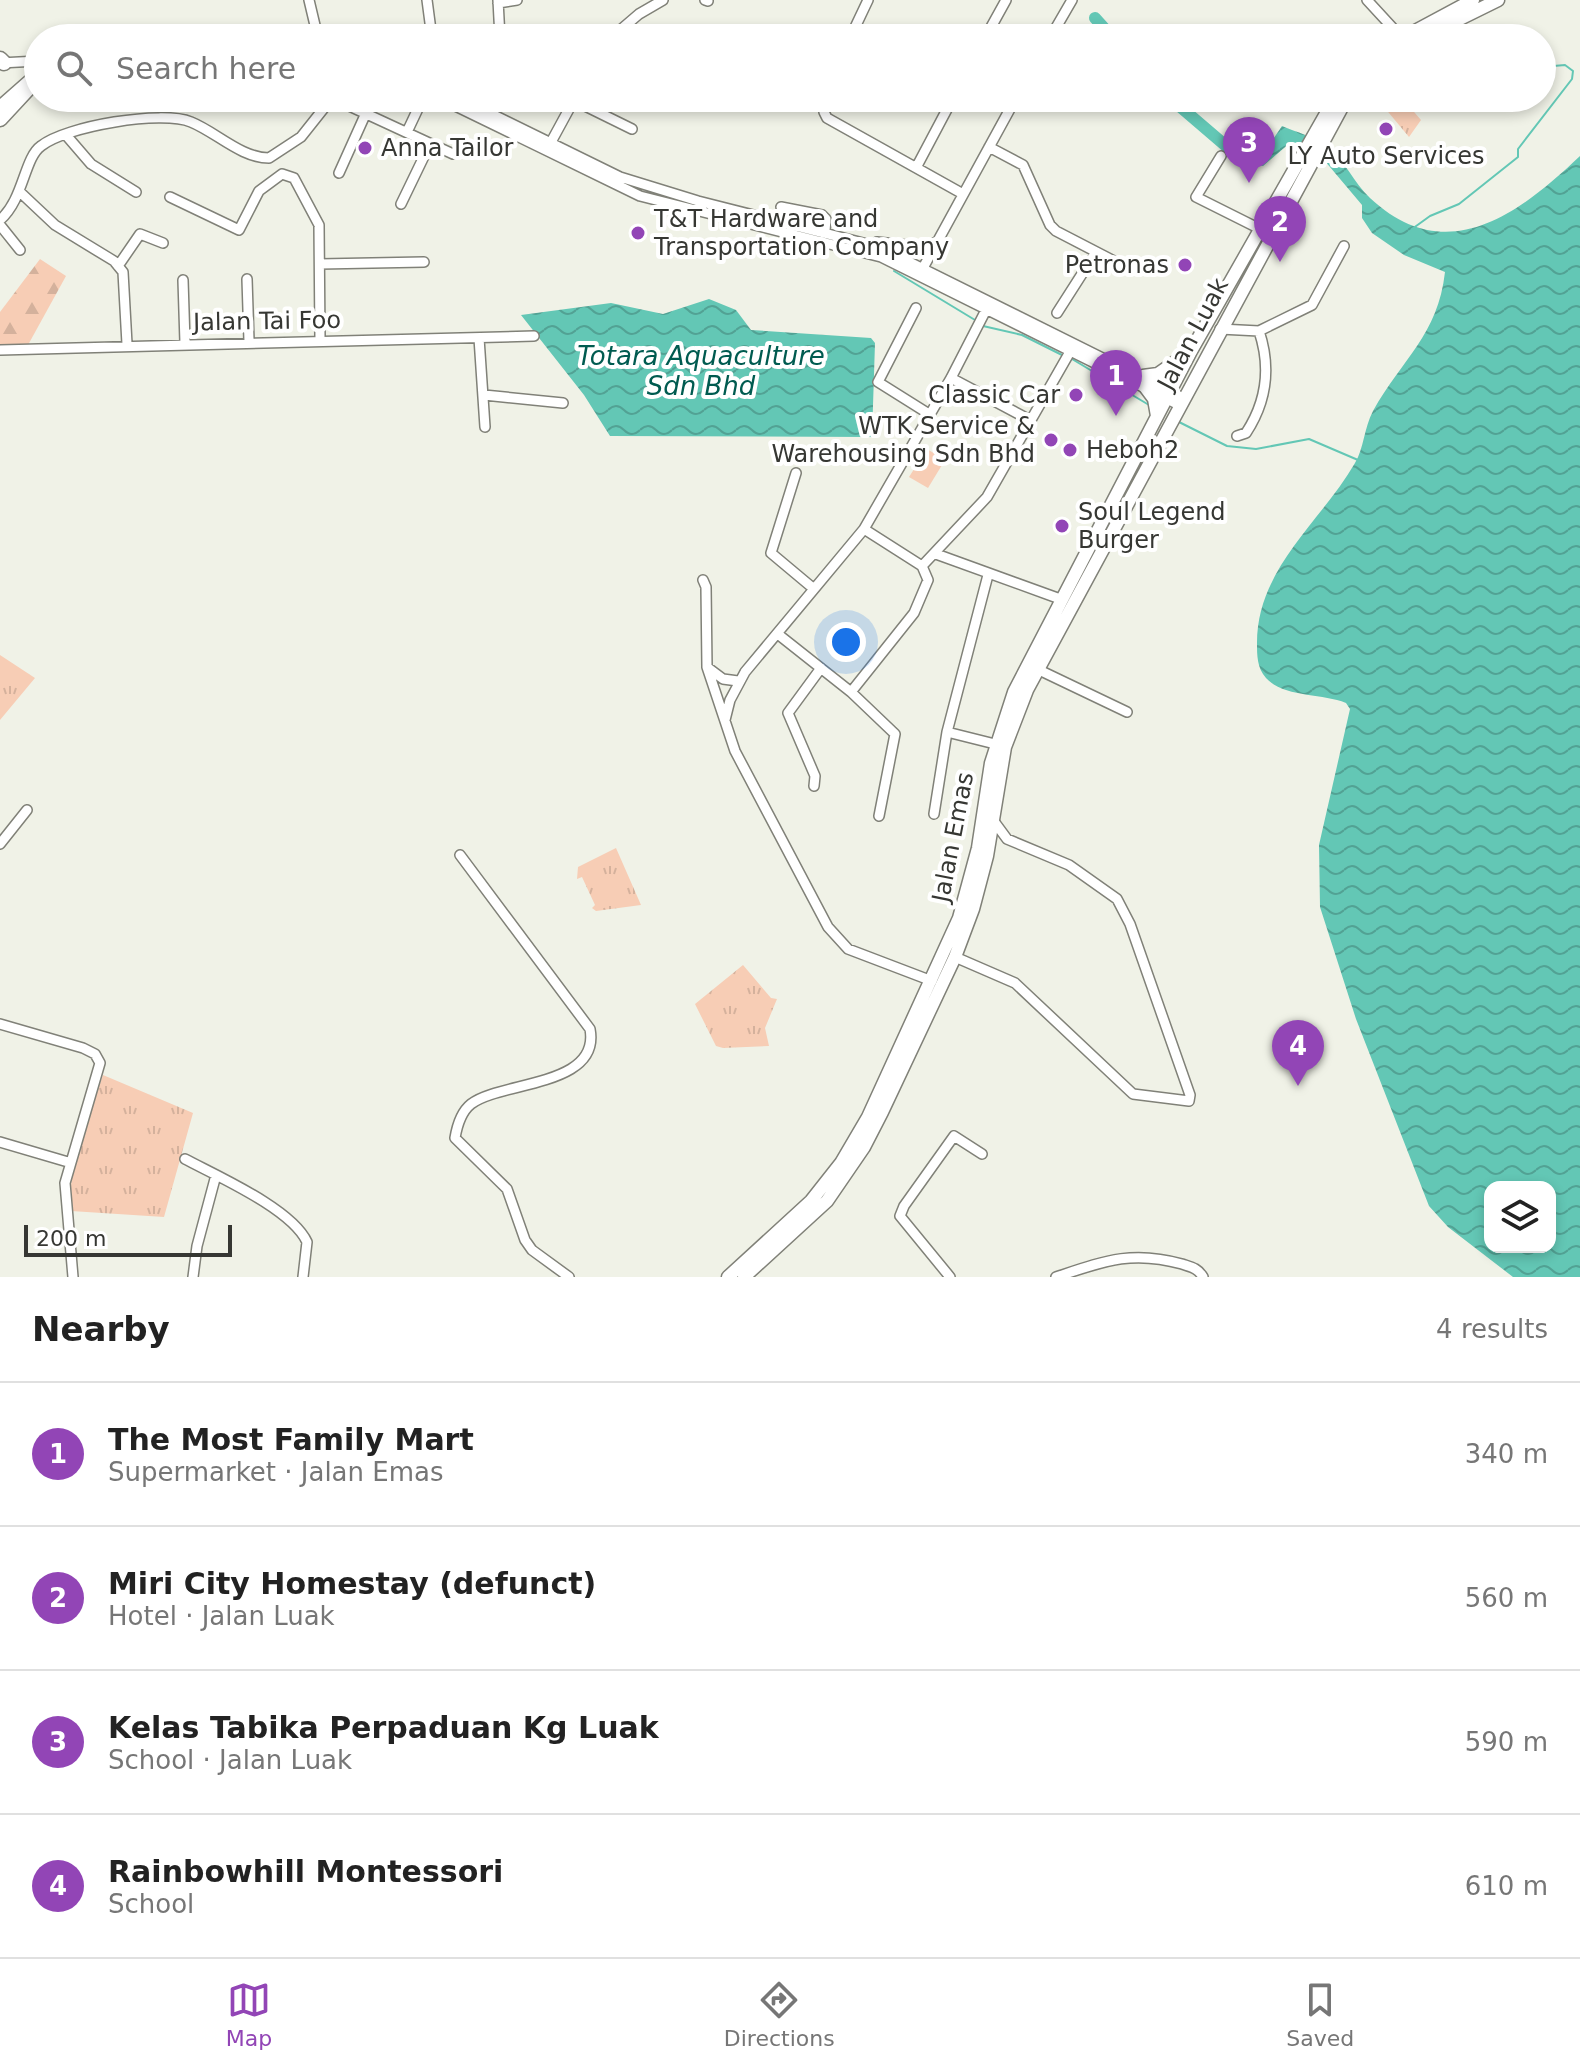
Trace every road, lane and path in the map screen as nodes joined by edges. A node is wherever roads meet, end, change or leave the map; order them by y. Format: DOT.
graph roads {
  1 [pos="309,0"];
  2 [pos="427,0"];
  3 [pos="517,0"];
  4 [pos="663,0"];
  5 [pos="868,0"];
  6 [pos="1006,0"];
  7 [pos="1072,0"];
  8 [pos="1367,0"];
  9 [pos="1473,0"];
  10 [pos="1498,0"];
  11 [pos="498,1"];
  12 [pos="313,24"];
  13 [pos="430,24"];
  14 [pos="500,24"];
  15 [pos="627,24"];
  16 [pos="857,24"];
  17 [pos="993,24"];
  18 [pos="1058,24"];
  19 [pos="1389,24"];
  20 [pos="1428,24"];
  21 [pos="1449,24"];
  22 [pos="24,61"];
  23 [pos="1,62"];
  24 [pos="24,85"];
  25 [pos="24,89"];
  26 [pos="0,105"];
  27 [pos="321,112"];
  28 [pos="416,112"];
  29 [pos="468,112"];
  30 [pos="487,112"];
  31 [pos="566,112"];
  32 [pos="599,112"];
  33 [pos="824,112"];
  34 [pos="946,112"];
  35 [pos="1008,112"];
  36 [pos="1330,112"];
  37 [pos="1336,112"];
  38 [pos="366,113"];
  39 [pos="0,119"];
  40 [pos="1324,126"];
  41 [pos="632,129"];
  42 [pos="407,132"];
  43 [pos="66,135"];
  44 [pos="430,144"];
  45 [pos="550,144"];
  46 [pos="989,147"];
  47 [pos="453,154"];
  48 [pos="1221,156"];
  49 [pos="269,158"];
  50 [pos="917,166"];
  51 [pos="1301,170"];
  52 [pos="339,173"];
  53 [pos="276,176"];
  54 [pos="136,192"];
  55 [pos="21,193"];
  56 [pos="963,194"];
  57 [pos="170,197"];
  58 [pos="401,204"];
  59 [pos="781,207"];
  60 [pos="0,223"];
  61 [pos="1260,229"];
  62 [pos="825,231"];
  63 [pos="861,240"];
  64 [pos="937,242"];
  65 [pos="163,243"];
  66 [pos="1344,246"];
  67 [pos="20,250"];
  68 [pos="1096,252"];
  69 [pos="1114,261"];
  70 [pos="424,262"];
  71 [pos="320,264"];
  72 [pos="118,266"];
  73 [pos="924,273"];
  74 [pos="943,276"];
  75 [pos="247,279"];
  76 [pos="183,280"];
  77 [pos="916,308"];
  78 [pos="1057,313"];
  79 [pos="985,314"];
  80 [pos="1223,324"];
  81 [pos="1259,331"];
  82 [pos="534,336"];
  83 [pos="479,338"];
  84 [pos="320,339"];
  85 [pos="249,341"];
  86 [pos="185,343"];
  87 [pos="127,344"];
  88 [pos="0,350"];
  89 [pos="1071,350"];
  90 [pos="1191,351"];
  91 [pos="951,378"];
  92 [pos="1144,381"];
  93 [pos="484,395"];
  94 [pos="563,403"];
  95 [pos="1167,408"];
  96 [pos="929,414"];
  97 [pos="1030,420"];
  98 [pos="485,427"];
  99 [pos="1237,436"];
  100 [pos="796,473"];
  101 [pos="864,529"];
  102 [pos="936,554"];
  103 [pos="922,566"];
  104 [pos="988,575"];
  105 [pos="703,580"];
  106 [pos="814,589"];
  107 [pos="1063,600"];
  108 [pos="779,635"];
  109 [pos="707,667"];
  110 [pos="821,668"];
  111 [pos="1037,669"];
  112 [pos="738,681"];
  113 [pos="851,692"];
  114 [pos="1127,712"];
  115 [pos="725,720"];
  116 [pos="947,732"];
  117 [pos="995,744"];
  118 [pos="814,786"];
  119 [pos="27,810"];
  120 [pos="934,814"];
  121 [pos="879,816"];
  122 [pos="993,820"];
  123 [pos="1007,839"];
  124 [pos="0,844"];
  125 [pos="988,849"];
  126 [pos="460,855"];
  127 [pos="955,957"];
  128 [pos="932,981"];
  129 [pos="0,1024"];
  130 [pos="0,1142"];
  131 [pos="982,1154"];
  132 [pos="185,1159"];
  133 [pos="68,1162"];
  134 [pos="216,1175"];
  135 [pos="73,1277"];
  136 [pos="193,1277"];
  137 [pos="303,1277"];
  138 [pos="569,1277"];
  139 [pos="728,1277"];
  140 [pos="744,1277"];
  141 [pos="950,1277"];
  142 [pos="1056,1277"];
  143 [pos="1203,1277"];
  1 -- 12 [label="street"];
  2 -- 13 [label="street"];
  3 -- 11 [label="street"];
  4 -- 15 [label="street"];
  5 -- 16 [label="street"];
  6 -- 17 [label="street"];
  7 -- 18 [label="street"];
  8 -- 19 [label="street"];
  9 -- 20 [label="main road"];
  10 -- 21 [label="main road"];
  11 -- 14 [label="street"];
  22 -- 23 [label="street"];
  24 -- 26 [label="street"];
  25 -- 39 [label="highway"];
  27 -- 49 [label="street"];
  28 -- 42 [label="street"];
  29 -- 73 [label="street"];
  30 -- 45 [label="street"];
  31 -- 45 [label="street"];
  32 -- 41 [label="street"];
  33 -- 50 [label="street"];
  34 -- 50 [label="street"];
  35 -- 46 [label="street"];
  36 -- 40 [label="main road, Jalan Luak"];
  37 -- 40 [label="main road, Jalan Luak"];
  38 -- 42 [label="street"];
  38 -- 52 [label="street"];
  40 -- 51 [label="main road, Jalan Luak"];
  42 -- 44 [label="street"];
  43 -- 49 [label="street"];
  43 -- 54 [label="street"];
  43 -- 55 [label="street"];
  44 -- 47 [label="street"];
  44 -- 58 [label="street"];
  45 -- 62 [label="street"];
  46 -- 56 [label="street"];
  46 -- 68 [label="street"];
  48 -- 61 [label="street"];
  49 -- 53 [label="street"];
  50 -- 56 [label="street"];
  51 -- 61 [label="main road, Jalan Luak"];
  51 -- 80 [label="main road, Jalan Luak"];
  53 -- 57 [label="street"];
  53 -- 71 [label="street"];
  55 -- 60 [label="street"];
  55 -- 72 [label="street"];
  56 -- 64 [label="street"];
  59 -- 62 [label="street"];
  60 -- 67 [label="street"];
  61 -- 90 [label="main road, Jalan Luak"];
  62 -- 63 [label="street"];
  63 -- 64 [label="street"];
  63 -- 73 [label="street"];
  64 -- 73 [label="street"];
  64 -- 74 [label="street"];
  65 -- 72 [label="street"];
  66 -- 81 [label="street"];
  68 -- 69 [label="street"];
  68 -- 78 [label="street"];
  70 -- 71 [label="street"];
  71 -- 84 [label="street"];
  72 -- 87 [label="street"];
  73 -- 74 [label="street"];
  73 -- 79 [label="street"];
  74 -- 79 [label="street"];
  75 -- 85 [label="street"];
  76 -- 86 [label="street"];
  77 -- 96 [label="street"];
  79 -- 89 [label="street"];
  79 -- 91 [label="street"];
  79 -- 92 [label="street"];
  80 -- 81 [label="street"];
  80 -- 95 [label="main road, Jalan Luak"];
  81 -- 99 [label="street"];
  82 -- 83 [label="street, Jalan Tai Foo"];
  83 -- 84 [label="street, Jalan Tai Foo"];
  83 -- 93 [label="street"];
  84 -- 85 [label="street, Jalan Tai Foo"];
  85 -- 86 [label="street, Jalan Tai Foo"];
  86 -- 87 [label="street, Jalan Tai Foo"];
  87 -- 88 [label="street, Jalan Tai Foo"];
  89 -- 92 [label="street"];
  89 -- 97 [label="street"];
  90 -- 92 [label="main road"];
  90 -- 95 [label="main road, Jalan Luak"];
  91 -- 96 [label="street"];
  91 -- 97 [label="street"];
  92 -- 95 [label="main road"];
  92 -- 95 [label="street"];
  93 -- 94 [label="street"];
  93 -- 98 [label="street"];
  95 -- 107 [label="main road, Jalan Emas"];
  95 -- 111 [label="main road, Jalan Emas"];
  96 -- 101 [label="street"];
  97 -- 102 [label="street"];
  100 -- 106 [label="street"];
  101 -- 103 [label="street"];
  101 -- 106 [label="street"];
  102 -- 103 [label="street"];
  102 -- 104 [label="street"];
  103 -- 113 [label="street"];
  104 -- 107 [label="street"];
  104 -- 116 [label="street"];
  105 -- 109 [label="street"];
  106 -- 108 [label="street"];
  107 -- 117 [label="main road, Jalan Emas"];
  108 -- 110 [label="street"];
  108 -- 112 [label="street"];
  109 -- 112 [label="street"];
  109 -- 115 [label="street"];
  110 -- 113 [label="street"];
  110 -- 118 [label="street"];
  111 -- 114 [label="street"];
  111 -- 122 [label="main road, Jalan Emas"];
  112 -- 115 [label="street"];
  113 -- 121 [label="street"];
  115 -- 128 [label="street"];
  116 -- 117 [label="street"];
  116 -- 120 [label="street"];
  117 -- 128 [label="main road, Jalan Emas"];
  119 -- 124 [label="street"];
  122 -- 123 [label="street"];
  122 -- 125 [label="main road, Jalan Emas"];
  123 -- 125 [label="street"];
  123 -- 127 [label="street"];
  125 -- 127 [label="main road, Jalan Emas"];
  126 -- 138 [label="street"];
  127 -- 140 [label="main road, Jalan Emas"];
  128 -- 139 [label="main road, Jalan Emas"];
  129 -- 133 [label="street"];
  130 -- 133 [label="street"];
  131 -- 141 [label="street"];
  132 -- 134 [label="street"];
  133 -- 135 [label="street"];
  134 -- 136 [label="street"];
  134 -- 137 [label="street"];
  142 -- 143 [label="street"];
}
